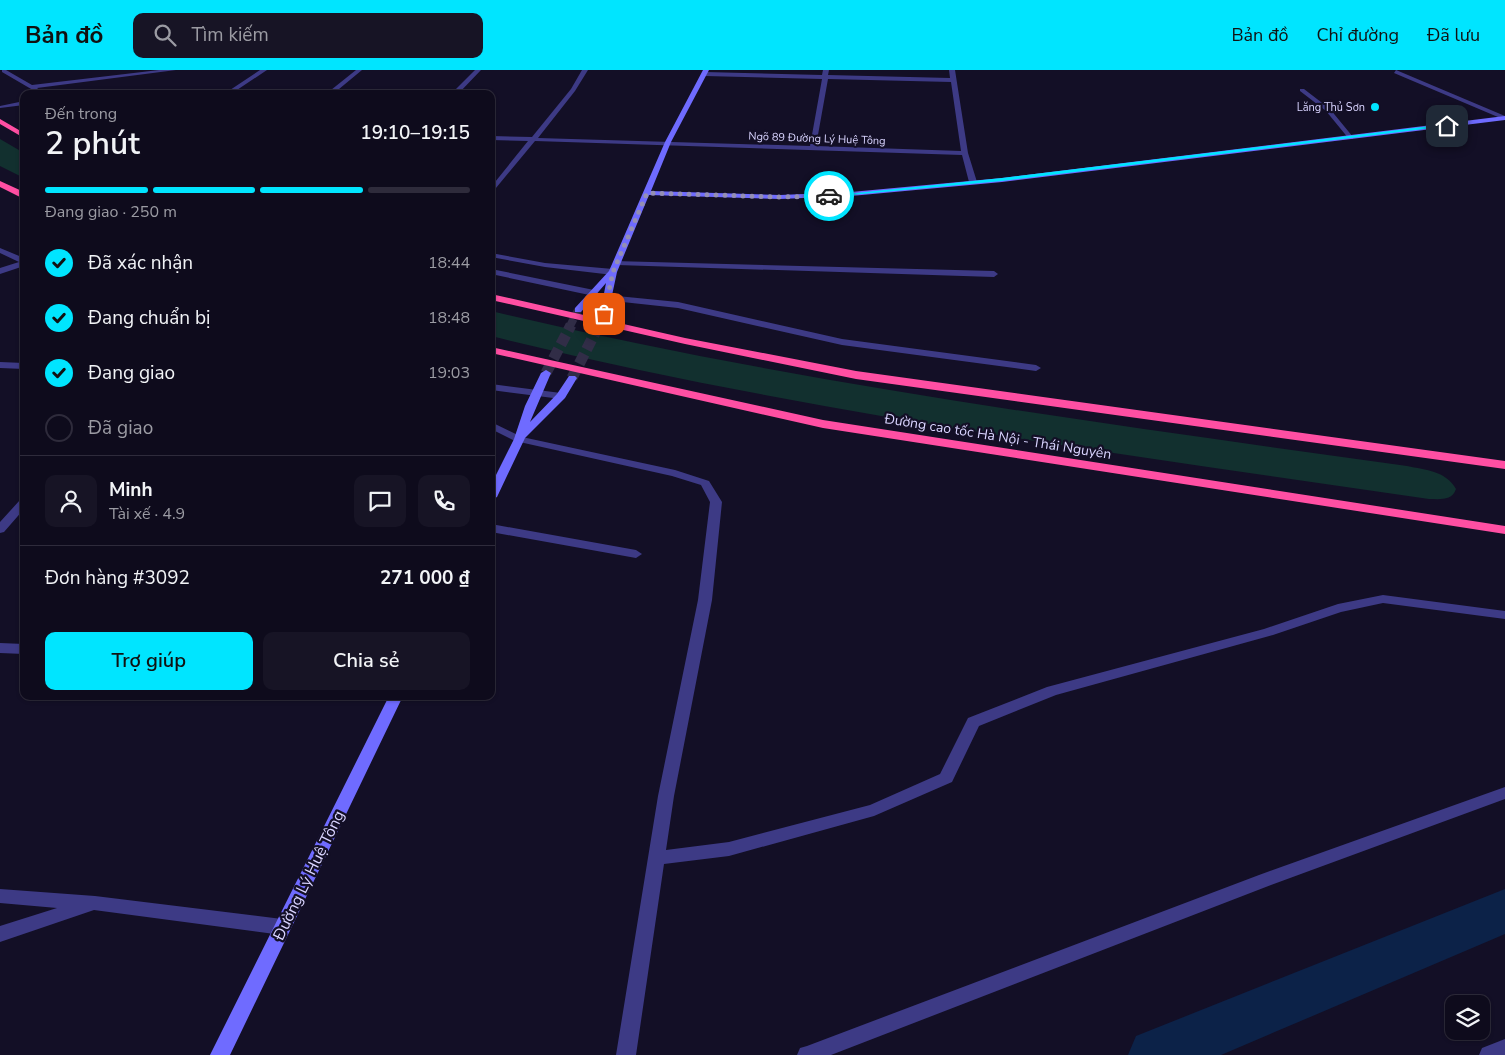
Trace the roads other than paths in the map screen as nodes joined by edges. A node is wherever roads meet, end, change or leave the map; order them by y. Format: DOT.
graph roads {
  1 [pos="173,70"];
  2 [pos="264,70"];
  3 [pos="360,70"];
  4 [pos="478,70"];
  5 [pos="585,70"];
  6 [pos="952,70"];
  7 [pos="4,71"];
  8 [pos="705,72"];
  9 [pos="1396,72"];
  10 [pos="825,73"];
  11 [pos="953,80"];
  12 [pos="31,87"];
  13 [pos="36,90"];
  14 [pos="233,90"];
  15 [pos="335,90"];
  16 [pos="458,90"];
  17 [pos="1302,90"];
  18 [pos="20,104"];
  19 [pos="2,107"];
  20 [pos="1505,118"];
  21 [pos="0,121"];
  22 [pos="20,134"];
  23 [pos="495,138"];
  24 [pos="1351,138"];
  25 [pos="535,139"];
  26 [pos="668,142"];
  27 [pos="813,147"];
  28 [pos="965,153"];
  29 [pos="973,182"];
  30 [pos="0,184"];
  31 [pos="495,187"];
  32 [pos="647,193"];
  33 [pos="20,194"];
  34 [pos="0,250"];
  35 [pos="495,256"];
  36 [pos="20,260"];
  37 [pos="20,264"];
  38 [pos="615,267"];
  39 [pos="0,271"];
  40 [pos="495,272"];
  41 [pos="994,274"];
  42 [pos="594,293"];
  43 [pos="495,298"];
  44 [pos="607,298"];
  45 [pos="578,310"];
  46 [pos="604,314"];
  47 [pos="495,351"];
  48 [pos="0,365"];
  49 [pos="20,366"];
  50 [pos="1036,368"];
  51 [pos="546,373"];
  52 [pos="572,378"];
  53 [pos="495,388"];
  54 [pos="537,393"];
  55 [pos="561,396"];
  56 [pos="495,428"];
  57 [pos="519,439"];
  58 [pos="1505,465"];
  59 [pos="495,489"];
  60 [pos="20,506"];
  61 [pos="0,529"];
  62 [pos="495,529"];
  63 [pos="1505,530"];
  64 [pos="636,554"];
  65 [pos="1505,615"];
  66 [pos="0,648"];
  67 [pos="20,649"];
  68 [pos="394,700"];
  69 [pos="1505,793"];
  70 [pos="656,858"];
  71 [pos="0,896"];
  72 [pos="95,903"];
  73 [pos="282,927"];
  74 [pos="0,934"];
  75 [pos="1505,1048"];
  76 [pos="220,1055"];
  77 [pos="626,1055"];
  78 [pos="807,1055"];
  79 [pos="1489,1055"];
  1 -- 12 [label="street"];
  2 -- 14 [label="street"];
  3 -- 15 [label="street"];
  4 -- 16 [label="street"];
  5 -- 25 [label="street"];
  6 -- 11 [label="street"];
  7 -- 12 [label="street"];
  8 -- 10 [label="street"];
  8 -- 26 [label="main road"];
  9 -- 20 [label="street"];
  10 -- 11 [label="street"];
  10 -- 27 [label="street"];
  11 -- 28 [label="street"];
  12 -- 13 [label="street"];
  17 -- 24 [label="street"];
  18 -- 19 [label="street"];
  20 -- 24 [label="main road"];
  21 -- 22 [label="highway"];
  23 -- 25 [label="street, Ngõ 89 Đường Lý Huệ Tông"];
  24 -- 29 [label="main road"];
  25 -- 26 [label="street, Ngõ 89 Đường Lý Huệ Tông"];
  25 -- 31 [label="street"];
  26 -- 27 [label="street, Ngõ 89 Đường Lý Huệ Tông"];
  26 -- 32 [label="main road"];
  27 -- 28 [label="street, Ngõ 89 Đường Lý Huệ Tông"];
  28 -- 29 [label="street"];
  29 -- 32 [label="main road"];
  30 -- 33 [label="highway"];
  32 -- 38 [label="main road"];
  34 -- 36 [label="street"];
  35 -- 38 [label="street"];
  37 -- 39 [label="street"];
  38 -- 41 [label="street"];
  38 -- 42 [label="main road"];
  38 -- 44 [label="main road"];
  40 -- 42 [label="street"];
  42 -- 45 [label="main road"];
  43 -- 58 [label="highway"];
  44 -- 46 [label="main road"];
  44 -- 50 [label="street"];
  47 -- 63 [label="highway, Đường cao tốc Hà Nội - Thái Nguyên"];
  48 -- 49 [label="street"];
  51 -- 54 [label="main road"];
  52 -- 55 [label="main road"];
  53 -- 54 [label="street"];
  54 -- 55 [label="street"];
  54 -- 57 [label="main road"];
  55 -- 57 [label="main road"];
  56 -- 57 [label="street"];
  57 -- 59 [label="main road"];
  57 -- 70 [label="street"];
  60 -- 61 [label="street"];
  62 -- 64 [label="street"];
  65 -- 70 [label="street"];
  66 -- 67 [label="street"];
  68 -- 73 [label="main road, Đường Lý Huệ Tông"];
  69 -- 78 [label="street"];
  70 -- 77 [label="street"];
  71 -- 72 [label="street"];
  72 -- 73 [label="street"];
  72 -- 74 [label="street"];
  73 -- 76 [label="main road, Đường Lý Huệ Tông"];
  75 -- 79 [label="street"];
}
